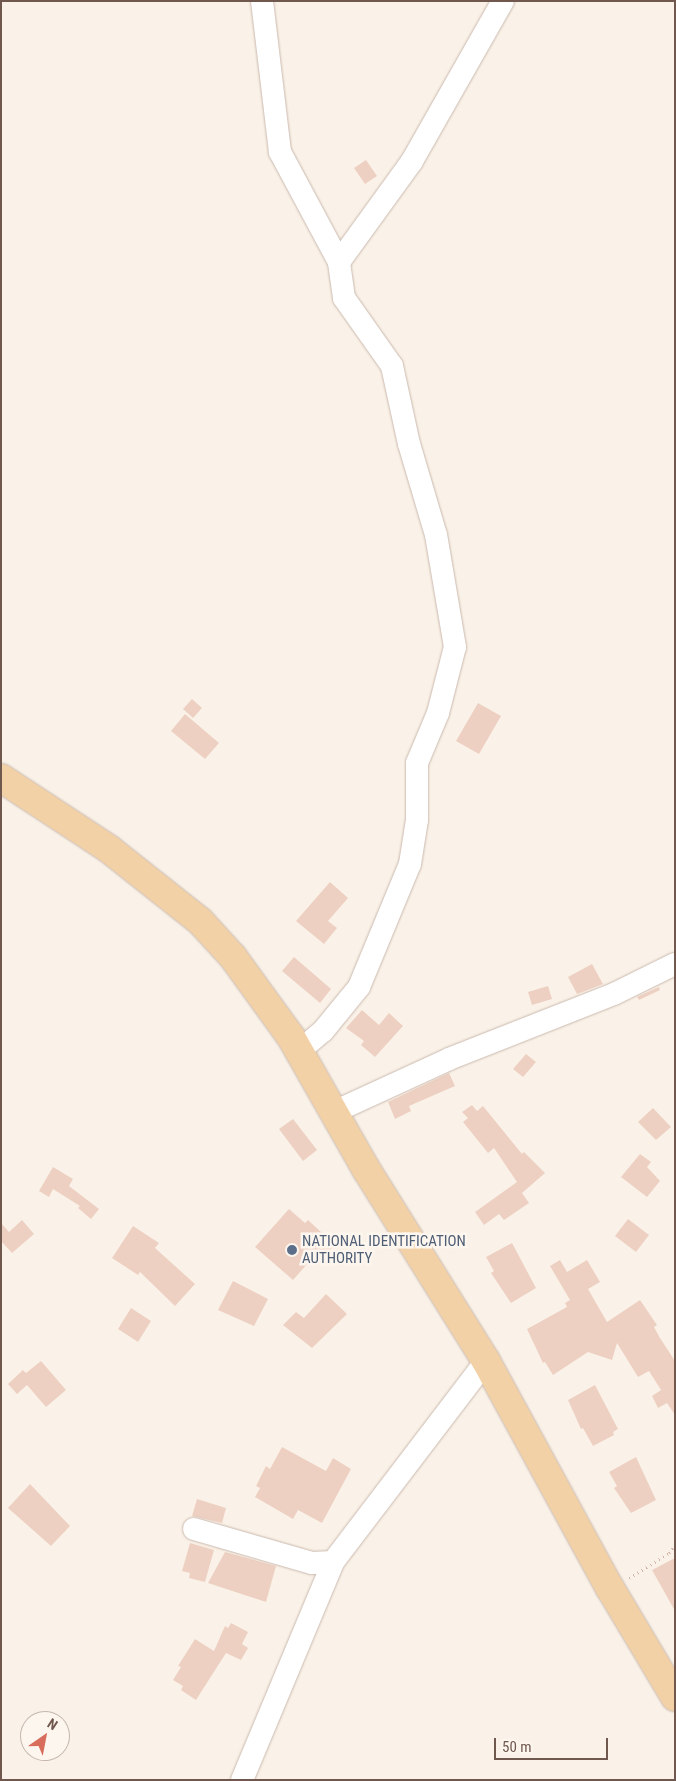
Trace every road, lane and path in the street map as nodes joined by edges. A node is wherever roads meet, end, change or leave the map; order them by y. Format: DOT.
graph roads {
  1 [pos="262,1"];
  2 [pos="503,1"];
  3 [pos="339,262"];
  4 [pos="1,778"];
  5 [pos="675,964"];
  6 [pos="299,1051"];
  7 [pos="334,1112"];
  8 [pos="486,1360"];
  9 [pos="194,1529"];
  10 [pos="675,1545"];
  11 [pos="334,1562"];
  12 [pos="610,1588"];
  13 [pos="675,1697"];
  14 [pos="242,1780"];
  1 -- 3 [label="street"];
  2 -- 3 [label="street"];
  3 -- 6 [label="street"];
  4 -- 6 [label="main road"];
  5 -- 7 [label="street"];
  6 -- 7 [label="main road"];
  7 -- 8 [label="main road"];
  8 -- 11 [label="street"];
  8 -- 12 [label="main road"];
  9 -- 11 [label="street"];
  10 -- 12 [label="path"];
  11 -- 14 [label="street"];
  12 -- 13 [label="main road"];
}
